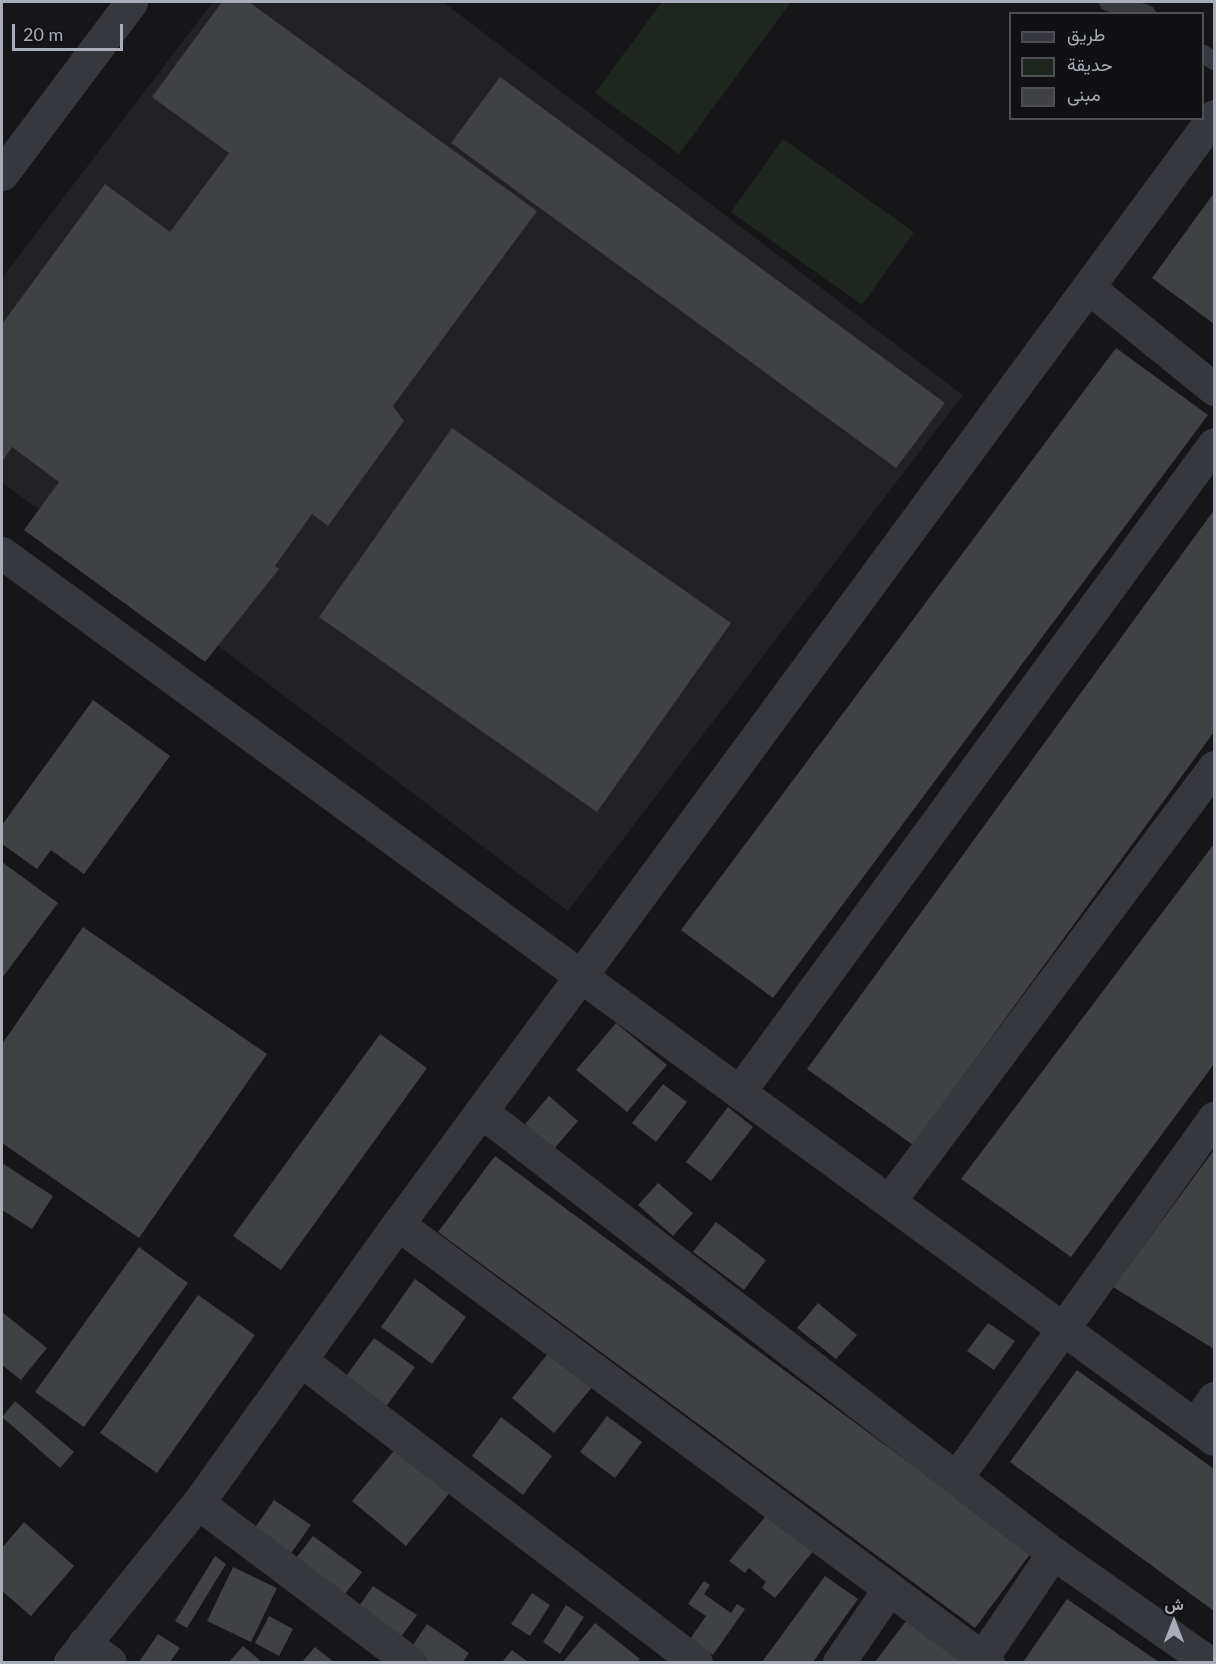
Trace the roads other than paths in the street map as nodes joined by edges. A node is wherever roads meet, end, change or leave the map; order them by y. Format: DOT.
graph roads {
  1 [pos="131,2"];
  2 [pos="1108,2"];
  3 [pos="1140,12"];
  4 [pos="1215,116"];
  5 [pos="2,174"];
  6 [pos="1088,288"];
  7 [pos="1215,389"];
  8 [pos="1215,444"];
  9 [pos="2,553"];
  10 [pos="1215,767"];
  11 [pos="582,977"];
  12 [pos="739,1092"];
  13 [pos="482,1112"];
  14 [pos="1215,1118"];
  15 [pos="889,1201"];
  16 [pos="398,1224"];
  17 [pos="1063,1329"];
  18 [pos="302,1361"];
  19 [pos="1215,1398"];
  20 [pos="1205,1432"];
  21 [pos="956,1478"];
  22 [pos="198,1503"];
  23 [pos="1053,1552"];
  24 [pos="889,1589"];
  25 [pos="77,1653"];
  26 [pos="985,1660"];
  27 [pos="110,1662"];
  28 [pos="410,1662"];
  29 [pos="696,1662"];
  30 [pos="840,1662"];
  31 [pos="1208,1662"];
  1 -- 5 [label="street"];
  2 -- 3 [label="lane"];
  4 -- 6 [label="street"];
  6 -- 7 [label="street"];
  6 -- 11 [label="street"];
  8 -- 12 [label="street"];
  9 -- 11 [label="street"];
  10 -- 15 [label="street"];
  11 -- 12 [label="street"];
  11 -- 13 [label="street"];
  12 -- 15 [label="street"];
  13 -- 16 [label="street"];
  13 -- 21 [label="street"];
  14 -- 17 [label="street"];
  15 -- 17 [label="street"];
  16 -- 18 [label="street"];
  16 -- 24 [label="street"];
  17 -- 20 [label="street"];
  17 -- 21 [label="street"];
  18 -- 22 [label="street"];
  18 -- 29 [label="street"];
  19 -- 20 [label="street"];
  21 -- 23 [label="street"];
  22 -- 25 [label="street"];
  22 -- 28 [label="street"];
  23 -- 26 [label="street"];
  23 -- 31 [label="street"];
  24 -- 26 [label="street"];
  24 -- 30 [label="street"];
  25 -- 27 [label="street"];
}
